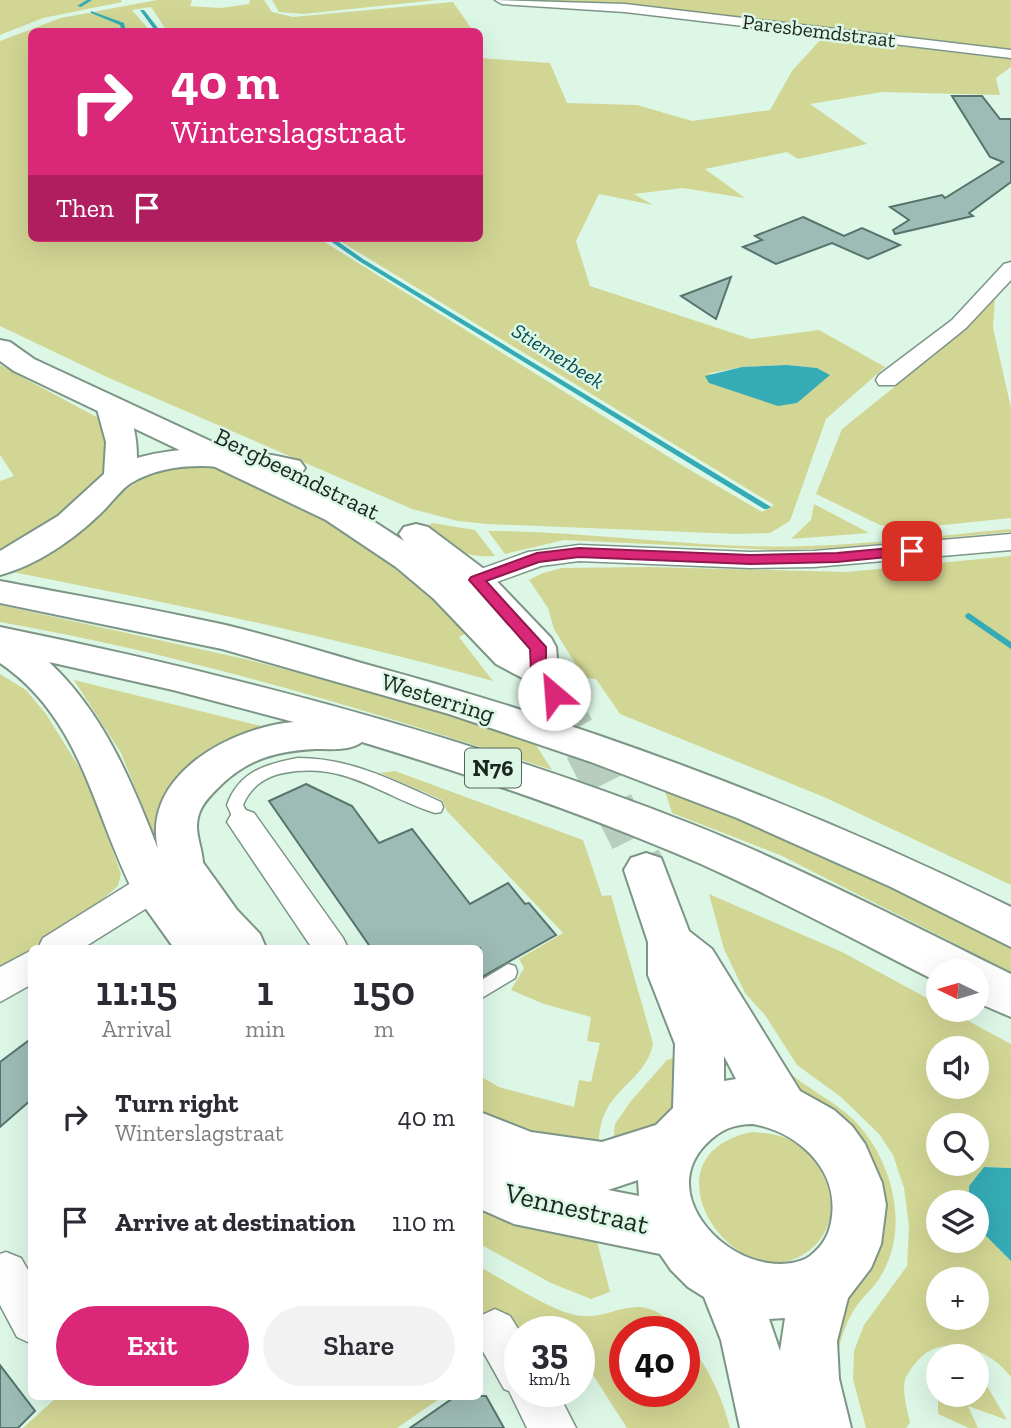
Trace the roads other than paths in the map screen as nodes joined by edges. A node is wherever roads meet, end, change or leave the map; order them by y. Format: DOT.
graph roads {
  1 [pos="502,0"];
  2 [pos="1011,54"];
  3 [pos="1011,268"];
  4 [pos="0,347"];
  5 [pos="887,380"];
  6 [pos="112,409"];
  7 [pos="218,456"];
  8 [pos="289,468"];
  9 [pos="119,477"];
  10 [pos="1011,542"];
  11 [pos="0,564"];
  12 [pos="461,586"];
  13 [pos="0,592"];
  14 [pos="0,639"];
  15 [pos="0,646"];
  16 [pos="546,682"];
  17 [pos="379,733"];
  18 [pos="435,807"];
  19 [pos="243,822"];
  20 [pos="646,870"];
  21 [pos="168,877"];
  22 [pos="1011,928"];
  23 [pos="671,942"];
  24 [pos="60,945"];
  25 [pos="199,945"];
  26 [pos="241,945"];
  27 [pos="329,945"];
  28 [pos="936,959"];
  29 [pos="28,968"];
  30 [pos="508,972"];
  31 [pos="0,986"];
  32 [pos="989,986"];
  33 [pos="483,989"];
  34 [pos="1011,997"];
  35 [pos="782,1107"];
  36 [pos="685,1131"];
  37 [pos="483,1137"];
  38 [pos="483,1184"];
  39 [pos="675,1230"];
  40 [pos="830,1275"];
  41 [pos="0,1278"];
  42 [pos="725,1280"];
  43 [pos="28,1314"];
  44 [pos="495,1331"];
  45 [pos="504,1346"];
  46 [pos="541,1407"];
  47 [pos="553,1428"];
  48 [pos="770,1428"];
  49 [pos="821,1428"];
  1 -- 2 [label="street, Paresbemdstraat"];
  3 -- 5 [label="street"];
  4 -- 6 [label="main road, Bergbeemdstraat"];
  4 -- 8 [label="main road, Bergbeemdstraat"];
  6 -- 7 [label="main road, Bergbeemdstraat"];
  6 -- 9 [label="main road"];
  7 -- 8 [label="main road"];
  7 -- 9 [label="main road"];
  7 -- 12 [label="main road, Bergbeemdstraat"];
  8 -- 12 [label="main road, Bergbeemdstraat"];
  9 -- 11 [label="main road"];
  10 -- 12 [label="street"];
  12 -- 16 [label="main road, Bergbeemdstraat"];
  13 -- 22 [label="main road, Westerring / N76"];
  14 -- 17 [label="main road, Westerring / N76"];
  15 -- 21 [label="main road"];
  17 -- 21 [label="main road"];
  17 -- 28 [label="main road, Westerring / N76"];
  18 -- 19 [label="lane"];
  19 -- 27 [label="street"];
  20 -- 23 [label="main road"];
  21 -- 24 [label="street"];
  21 -- 25 [label="main road"];
  21 -- 26 [label="main road"];
  23 -- 35 [label="main road, Vennestraat"];
  23 -- 36 [label="main road, Vennestraat"];
  29 -- 31 [label="street"];
  30 -- 33 [label="lane"];
  32 -- 34 [label="main road"];
  35 -- 36 [label="main road, Vennestraat"];
  35 -- 40 [label="main road, Vennestraat"];
  36 -- 37 [label="main road, Vennestraat"];
  36 -- 39 [label="main road, Vennestraat"];
  38 -- 39 [label="main road, Vennestraat"];
  39 -- 42 [label="main road, Vennestraat"];
  40 -- 42 [label="main road, Vennestraat"];
  40 -- 49 [label="main road, Vennestraat"];
  41 -- 43 [label="street"];
  42 -- 48 [label="main road"];
  44 -- 45 [label="street"];
  46 -- 47 [label="street"];
}
